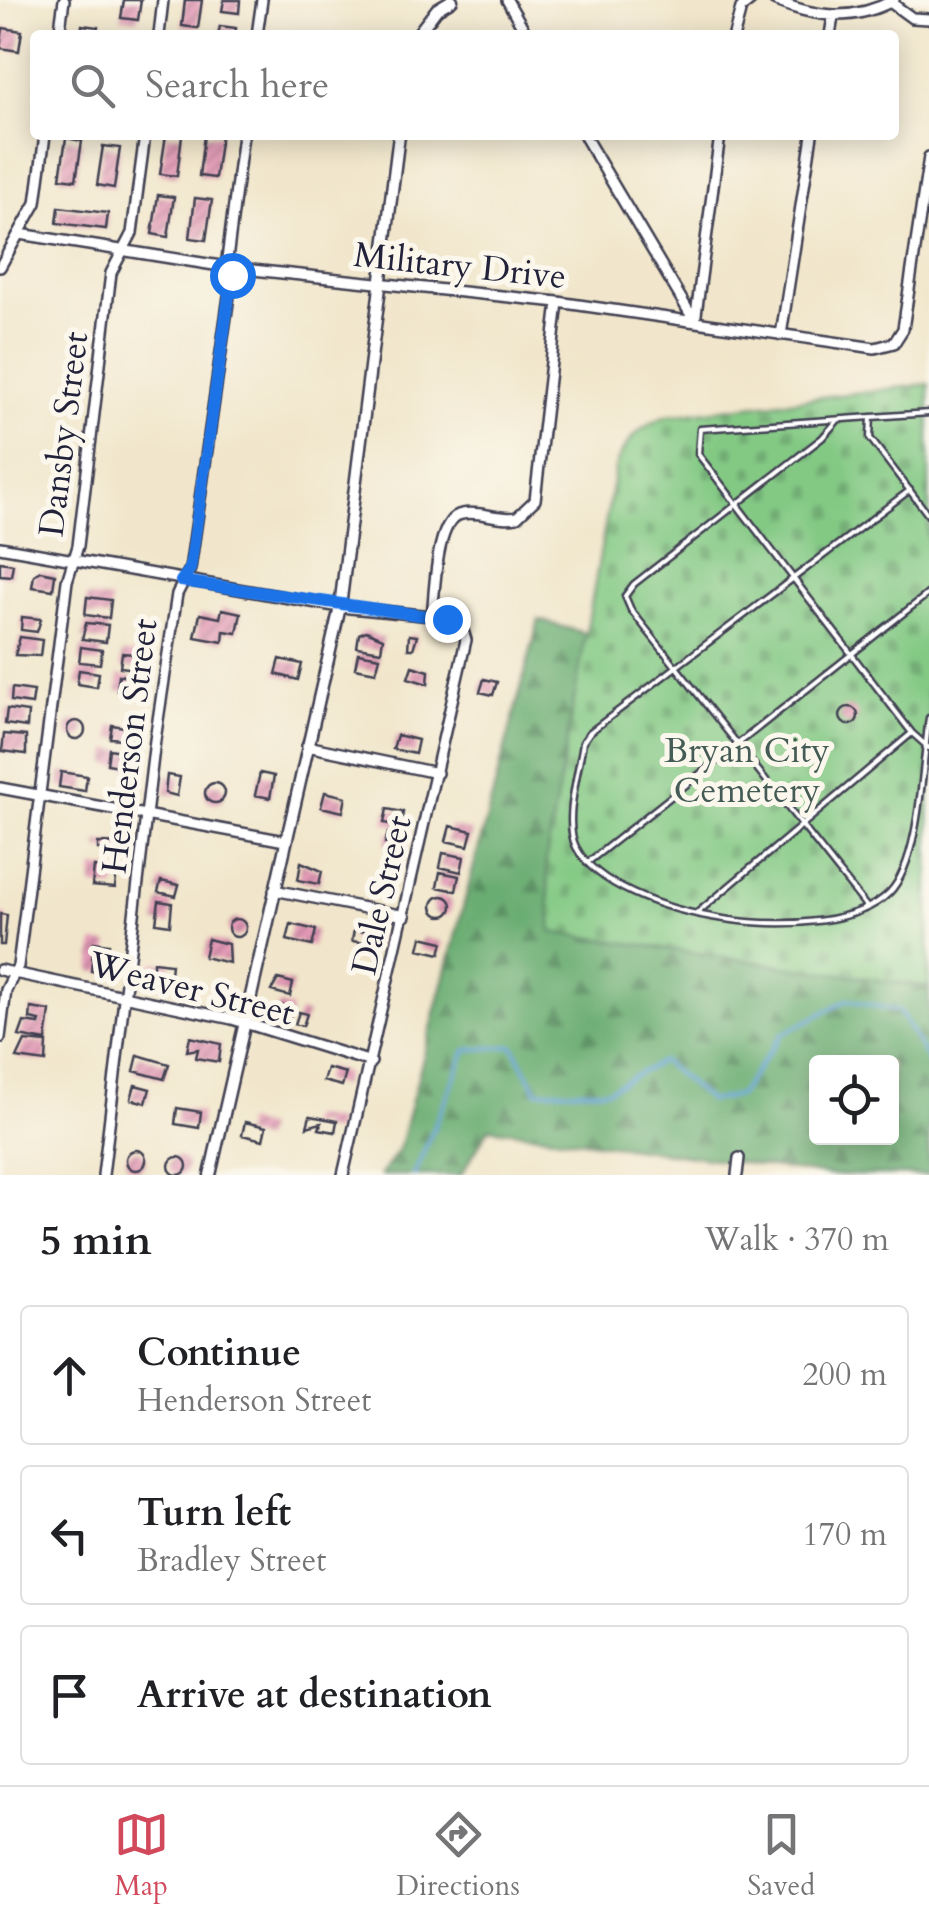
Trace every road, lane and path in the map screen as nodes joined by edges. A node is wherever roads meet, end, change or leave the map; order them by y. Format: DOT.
graph roads {
  1 [pos="64,0"];
  2 [pos="163,0"];
  3 [pos="262,0"];
  4 [pos="452,0"];
  5 [pos="507,0"];
  6 [pos="751,0"];
  7 [pos="774,0"];
  8 [pos="892,1"];
  9 [pos="433,5"];
  10 [pos="833,17"];
  11 [pos="929,20"];
  12 [pos="60,30"];
  13 [pos="159,30"];
  14 [pos="258,30"];
  15 [pos="420,30"];
  16 [pos="524,30"];
  17 [pos="735,30"];
  18 [pos="831,30"];
  19 [pos="44,140"];
  20 [pos="140,140"];
  21 [pos="243,140"];
  22 [pos="398,140"];
  23 [pos="587,140"];
  24 [pos="719,140"];
  25 [pos="811,140"];
  26 [pos="929,158"];
  27 [pos="924,226"];
  28 [pos="20,234"];
  29 [pos="124,250"];
  30 [pos="0,267"];
  31 [pos="230,268"];
  32 [pos="382,283"];
  33 [pos="558,302"];
  34 [pos="695,322"];
  35 [pos="781,334"];
  36 [pos="929,413"];
  37 [pos="872,417"];
  38 [pos="838,420"];
  39 [pos="910,490"];
  40 [pos="734,506"];
  41 [pos="929,516"];
  42 [pos="0,547"];
  43 [pos="74,561"];
  44 [pos="792,577"];
  45 [pos="181,581"];
  46 [pos="929,593"];
  47 [pos="340,607"];
  48 [pos="432,616"];
  49 [pos="851,654"];
  50 [pos="676,666"];
  51 [pos="929,718"];
  52 [pos="912,733"];
  53 [pos="738,743"];
  54 [pos="306,746"];
  55 [pos="927,747"];
  56 [pos="436,773"];
  57 [pos="0,788"];
  58 [pos="42,795"];
  59 [pos="149,812"];
  60 [pos="802,823"];
  61 [pos="285,842"];
  62 [pos="587,863"];
  63 [pos="274,890"];
  64 [pos="866,906"];
  65 [pos="697,912"];
  66 [pos="405,916"];
  67 [pos="0,970"];
  68 [pos="14,975"];
  69 [pos="126,996"];
  70 [pos="244,1025"];
  71 [pos="0,1038"];
  72 [pos="372,1062"];
  73 [pos="738,1158"];
  74 [pos="103,1175"];
  75 [pos="212,1175"];
  76 [pos="343,1175"];
  77 [pos="737,1175"];
  1 -- 12 [label="street"];
  2 -- 13 [label="street"];
  3 -- 14 [label="street"];
  4 -- 9 [label="street"];
  5 -- 16 [label="street"];
  6 -- 17 [label="street"];
  7 -- 10 [label="street"];
  8 -- 10 [label="street"];
  8 -- 11 [label="street"];
  9 -- 15 [label="street"];
  10 -- 18 [label="street"];
  19 -- 28 [label="street"];
  20 -- 29 [label="street, Dansby Street"];
  21 -- 31 [label="street, Henderson Street"];
  22 -- 32 [label="street"];
  23 -- 34 [label="street"];
  24 -- 34 [label="street"];
  25 -- 35 [label="street"];
  26 -- 27 [label="street"];
  27 -- 35 [label="street, Military Drive"];
  28 -- 29 [label="street, Military Drive"];
  28 -- 30 [label="street"];
  29 -- 31 [label="street, Military Drive"];
  29 -- 43 [label="street, Dansby Street"];
  31 -- 32 [label="street, Military Drive"];
  31 -- 45 [label="street, Henderson Street"];
  32 -- 33 [label="street, Military Drive"];
  32 -- 47 [label="street"];
  33 -- 34 [label="street, Military Drive"];
  33 -- 48 [label="street"];
  34 -- 35 [label="street, Military Drive"];
  36 -- 37 [label="lane"];
  37 -- 38 [label="lane"];
  37 -- 39 [label="lane"];
  38 -- 40 [label="lane"];
  38 -- 40 [label="lane"];
  39 -- 41 [label="lane"];
  39 -- 44 [label="lane"];
  40 -- 44 [label="lane"];
  40 -- 50 [label="lane"];
  42 -- 43 [label="street"];
  43 -- 45 [label="street"];
  43 -- 58 [label="street, Dansby Street"];
  44 -- 49 [label="lane"];
  44 -- 50 [label="lane"];
  45 -- 47 [label="street"];
  45 -- 59 [label="street, Henderson Street"];
  46 -- 49 [label="lane"];
  47 -- 48 [label="street"];
  47 -- 54 [label="street"];
  48 -- 56 [label="street, Dale Street"];
  49 -- 52 [label="lane"];
  49 -- 53 [label="lane"];
  50 -- 53 [label="lane"];
  50 -- 62 [label="lane"];
  51 -- 55 [label="lane"];
  52 -- 55 [label="lane"];
  52 -- 60 [label="lane"];
  53 -- 60 [label="lane"];
  53 -- 62 [label="lane"];
  54 -- 56 [label="street"];
  54 -- 61 [label="street"];
  55 -- 64 [label="lane"];
  56 -- 66 [label="street, Dale Street"];
  57 -- 58 [label="street"];
  58 -- 59 [label="street"];
  58 -- 68 [label="street, Dansby Street"];
  59 -- 61 [label="street"];
  59 -- 69 [label="street, Henderson Street"];
  60 -- 64 [label="lane"];
  60 -- 65 [label="lane"];
  61 -- 63 [label="street"];
  62 -- 65 [label="lane"];
  63 -- 66 [label="street"];
  63 -- 70 [label="street"];
  64 -- 65 [label="lane"];
  66 -- 72 [label="street, Dale Street"];
  67 -- 68 [label="street, Weaver Street"];
  68 -- 69 [label="street, Weaver Street"];
  68 -- 71 [label="street, Dansby Street"];
  69 -- 70 [label="street, Weaver Street"];
  69 -- 74 [label="street, Henderson Street"];
  70 -- 72 [label="street, Weaver Street"];
  70 -- 75 [label="street"];
  72 -- 76 [label="street, Dale Street"];
  73 -- 77 [label="street"];
}
